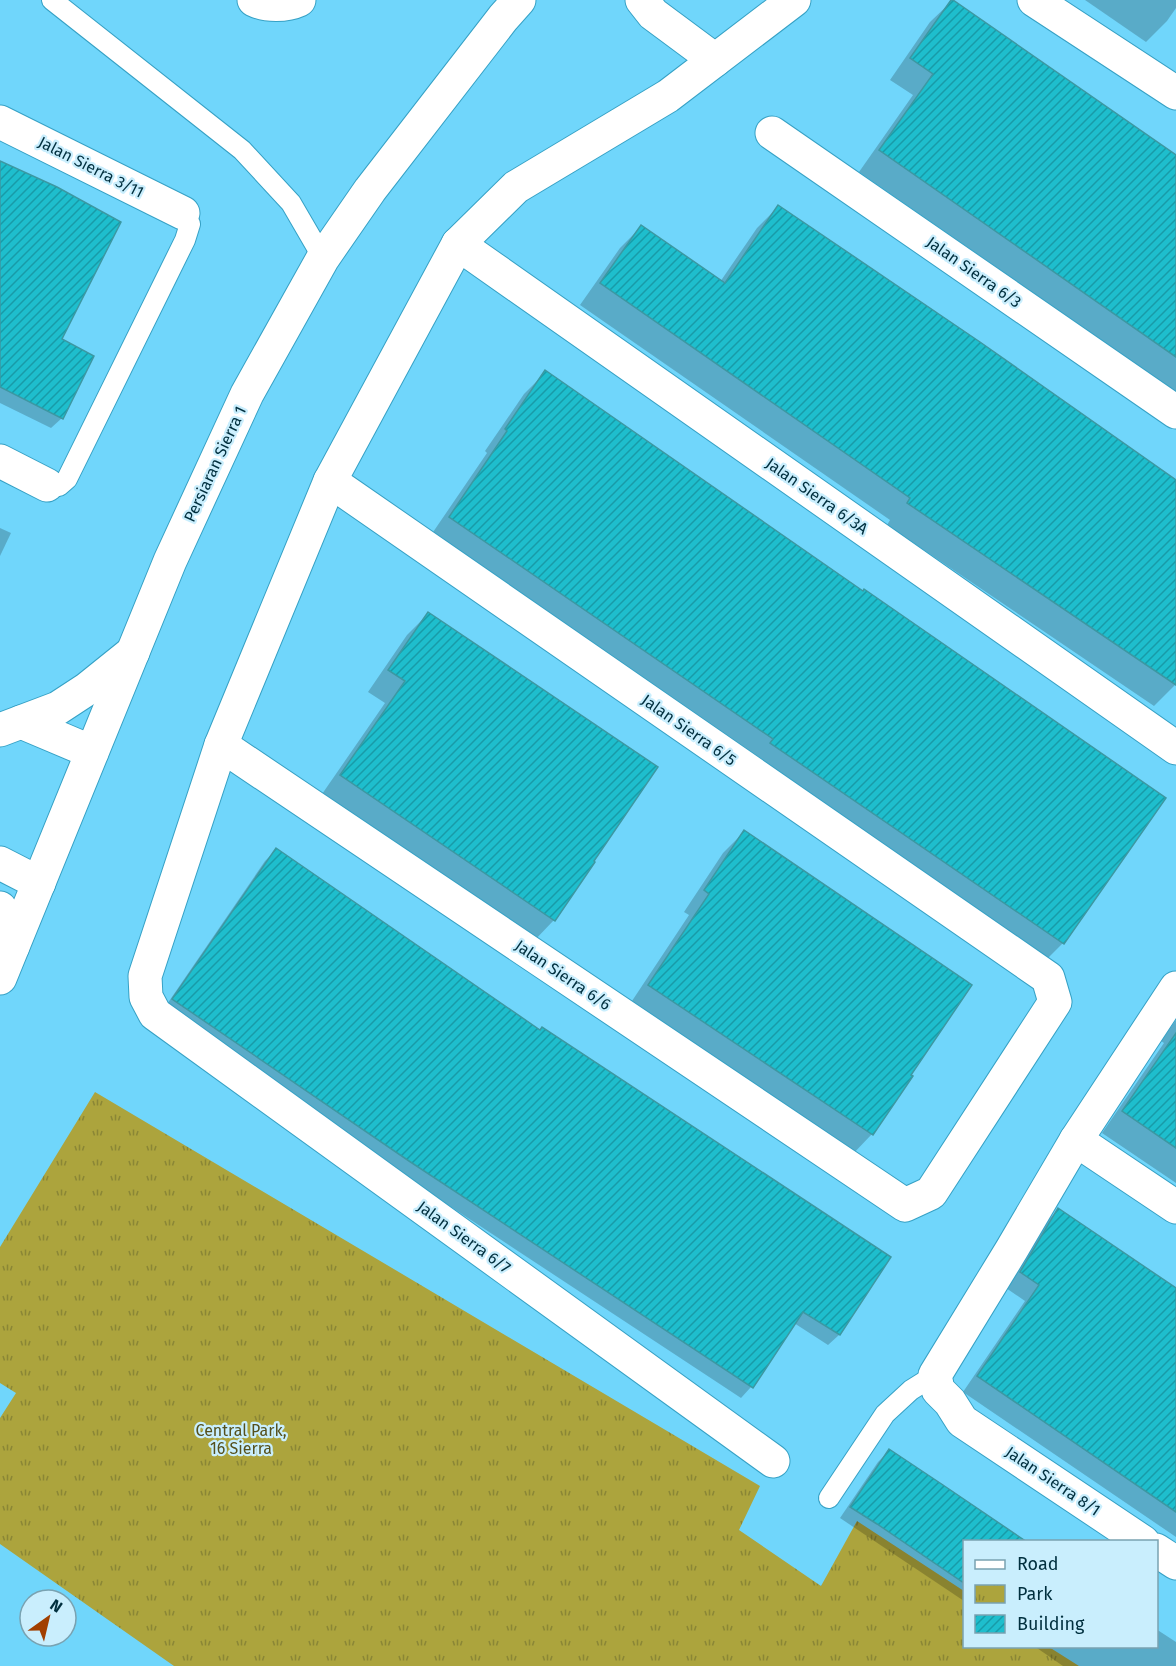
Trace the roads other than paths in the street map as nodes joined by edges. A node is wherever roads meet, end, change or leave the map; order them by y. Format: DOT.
graph roads {
  1 [pos="52,0"];
  2 [pos="254,0"];
  3 [pos="299,0"];
  4 [pos="519,0"];
  5 [pos="642,0"];
  6 [pos="1034,0"];
  7 [pos="773,6"];
  8 [pos="715,60"];
  9 [pos="1176,93"];
  10 [pos="0,122"];
  11 [pos="772,133"];
  12 [pos="183,213"];
  13 [pos="458,244"];
  14 [pos="323,258"];
  15 [pos="1176,411"];
  16 [pos="0,461"];
  17 [pos="330,481"];
  18 [pos="47,485"];
  19 [pos="133,652"];
  20 [pos="10,726"];
  21 [pos="221,745"];
  22 [pos="1176,748"];
  23 [pos="92,752"];
  24 [pos="0,863"];
  25 [pos="39,883"];
  26 [pos="0,908"];
  27 [pos="13,946"];
  28 [pos="0,978"];
  29 [pos="1176,988"];
  30 [pos="1076,1140"];
  31 [pos="905,1205"];
  32 [pos="1176,1207"];
  33 [pos="935,1375"];
  34 [pos="773,1461"];
  35 [pos="829,1498"];
  36 [pos="1140,1540"];
  37 [pos="1158,1551"];
  38 [pos="1176,1563"];
  1 -- 14 [label="lane"];
  2 -- 3 [label="street"];
  4 -- 14 [label="street, Persiaran Sierra 1"];
  5 -- 8 [label="street"];
  6 -- 9 [label="street"];
  7 -- 8 [label="street"];
  8 -- 13 [label="street"];
  10 -- 12 [label="street, Jalan Sierra 3/11"];
  11 -- 15 [label="street, Jalan Sierra 6/3"];
  12 -- 18 [label="lane"];
  13 -- 17 [label="street"];
  13 -- 22 [label="street, Jalan Sierra 6/3A"];
  14 -- 19 [label="street, Persiaran Sierra 1"];
  16 -- 18 [label="street"];
  17 -- 21 [label="street"];
  17 -- 31 [label="street, Jalan Sierra 6/5"];
  19 -- 20 [label="street"];
  19 -- 23 [label="street, Persiaran Sierra 1"];
  20 -- 23 [label="street"];
  21 -- 31 [label="street, Jalan Sierra 6/6"];
  21 -- 34 [label="street, Jalan Sierra 6/7"];
  23 -- 25 [label="street, Persiaran Sierra 1"];
  24 -- 25 [label="street"];
  25 -- 27 [label="street, Persiaran Sierra 1"];
  26 -- 27 [label="street"];
  27 -- 28 [label="street, Persiaran Sierra 1"];
  29 -- 30 [label="street"];
  30 -- 32 [label="street"];
  30 -- 33 [label="street"];
  33 -- 35 [label="lane"];
  33 -- 36 [label="street, Jalan Sierra 8/1"];
  37 -- 38 [label="street"];
}
